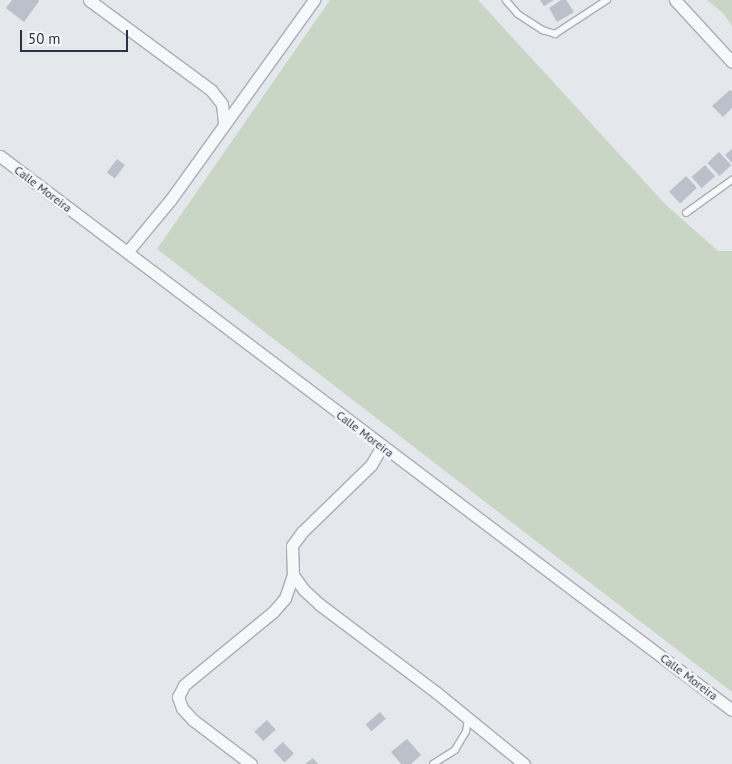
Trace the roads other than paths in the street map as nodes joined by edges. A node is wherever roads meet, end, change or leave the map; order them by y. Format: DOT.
graph roads {
  1 [pos="89,0"];
  2 [pos="314,0"];
  3 [pos="506,0"];
  4 [pos="606,0"];
  5 [pos="675,0"];
  6 [pos="732,62"];
  7 [pos="224,122"];
  8 [pos="0,156"];
  9 [pos="732,180"];
  10 [pos="686,213"];
  11 [pos="128,251"];
  12 [pos="382,446"];
  13 [pos="293,575"];
  14 [pos="732,710"];
  15 [pos="468,719"];
  16 [pos="251,764"];
  17 [pos="433,764"];
  18 [pos="524,764"];
  1 -- 7 [label="street"];
  2 -- 7 [label="street"];
  3 -- 4 [label="lane"];
  5 -- 6 [label="street"];
  7 -- 11 [label="street"];
  8 -- 11 [label="street, Calle Moreira"];
  9 -- 10 [label="lane"];
  11 -- 12 [label="street, Calle Moreira"];
  12 -- 13 [label="street"];
  12 -- 14 [label="street, Calle Moreira"];
  13 -- 15 [label="street"];
  13 -- 16 [label="street"];
  15 -- 17 [label="lane"];
  15 -- 18 [label="street"];
}
